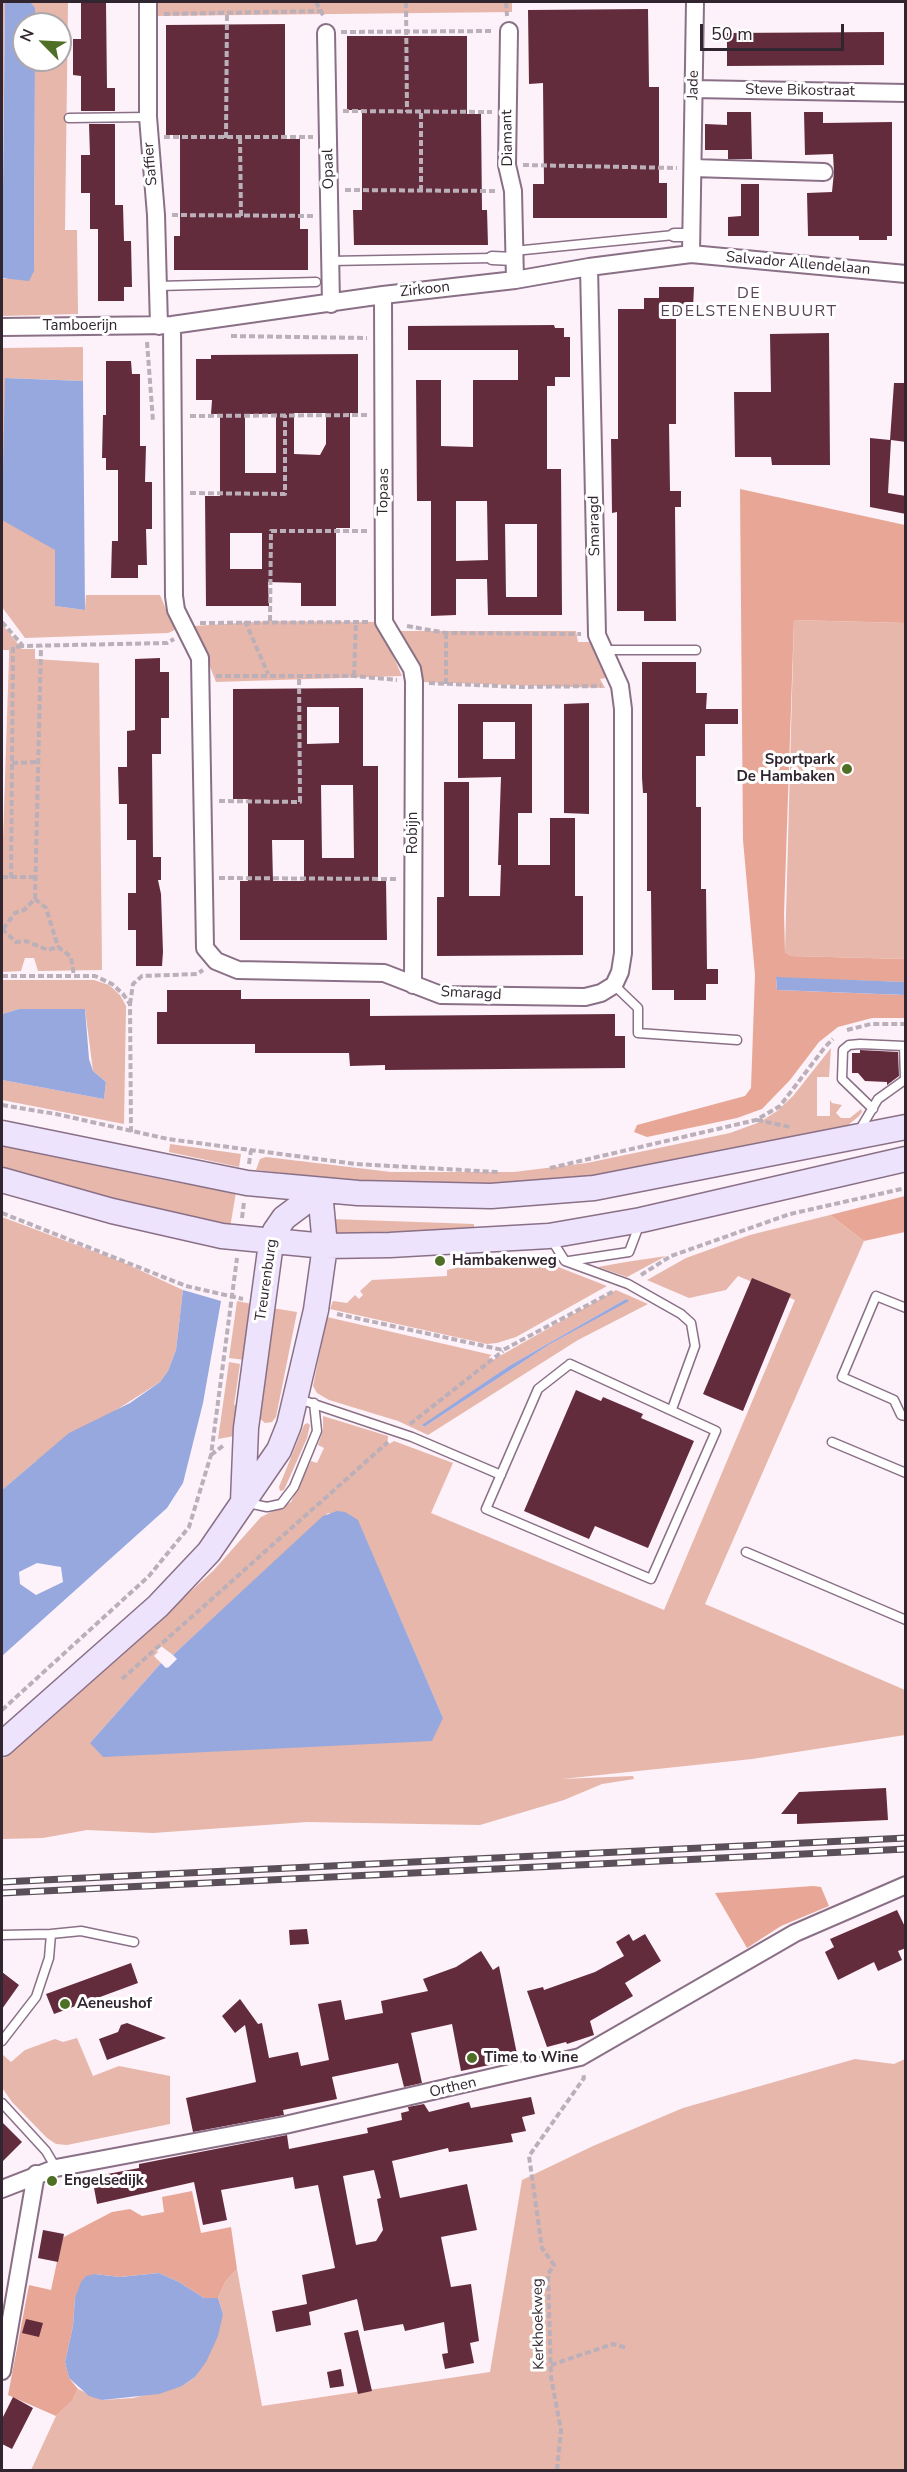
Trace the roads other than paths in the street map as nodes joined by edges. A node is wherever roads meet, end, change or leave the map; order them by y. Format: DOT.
graph roads {
  1 [pos="695,2"];
  2 [pos="147,9"];
  3 [pos="509,31"];
  4 [pos="326,33"];
  5 [pos="694,89"];
  6 [pos="906,93"];
  7 [pos="148,117"];
  8 [pos="69,118"];
  9 [pos="693,168"];
  10 [pos="824,172"];
  11 [pos="674,235"];
  12 [pos="692,235"];
  13 [pos="692,254"];
  14 [pos="514,255"];
  15 [pos="492,258"];
  16 [pos="330,261"];
  17 [pos="589,267"];
  18 [pos="906,274"];
  19 [pos="515,280"];
  20 [pos="316,282"];
  21 [pos="158,286"];
  22 [pos="383,295"];
  23 [pos="332,304"];
  24 [pos="158,326"];
  25 [pos="2,327"];
  26 [pos="604,650"];
  27 [pos="696,650"];
  28 [pos="414,681"];
  29 [pos="413,985"];
  30 [pos="614,985"];
  31 [pos="737,1041"];
  32 [pos="905,1079"];
  33 [pos="873,1109"];
  34 [pos="906,1127"];
  35 [pos="2,1133"];
  36 [pos="854,1138"];
  37 [pos="906,1159"];
  38 [pos="2,1180"];
  39 [pos="320,1191"];
  40 [pos="641,1220"];
  41 [pos="549,1236"];
  42 [pos="271,1243"];
  43 [pos="325,1246"];
  44 [pos="565,1261"];
  45 [pos="906,1308"];
  46 [pos="305,1400"];
  47 [pos="672,1409"];
  48 [pos="906,1416"];
  49 [pos="832,1442"];
  50 [pos="906,1473"];
  51 [pos="501,1475"];
  52 [pos="243,1502"];
  53 [pos="746,1552"];
  54 [pos="906,1620"];
  55 [pos="2,1744"];
  56 [pos="906,1884"];
  57 [pos="51,1934"];
  58 [pos="2,1935"];
  59 [pos="134,1942"];
  60 [pos="2,2041"];
  61 [pos="2,2103"];
  62 [pos="56,2168"];
  63 [pos="36,2175"];
  64 [pos="2,2189"];
  65 [pos="2,2371"];
  1 -- 5 [label="street, Jade"];
  2 -- 7 [label="street, Saffier"];
  3 -- 14 [label="street, Diamant"];
  4 -- 16 [label="street, Opaal"];
  5 -- 6 [label="street, Steve Bikostraat"];
  5 -- 9 [label="street, Jade"];
  7 -- 8 [label="lane"];
  7 -- 21 [label="street, Saffier"];
  9 -- 10 [label="street"];
  9 -- 12 [label="street, Jade"];
  11 -- 12 [label="street"];
  11 -- 14 [label="lane"];
  12 -- 13 [label="street, Jade"];
  13 -- 17 [label="street, Zirkoon"];
  13 -- 18 [label="street, Salvador Allendelaan"];
  14 -- 15 [label="street"];
  14 -- 19 [label="street, Diamant"];
  15 -- 16 [label="lane, Zirkoon"];
  16 -- 23 [label="street, Opaal"];
  17 -- 19 [label="street, Zirkoon"];
  17 -- 26 [label="street, Smaragd"];
  19 -- 22 [label="street, Zirkoon"];
  20 -- 21 [label="lane"];
  21 -- 24 [label="street, Saffier"];
  22 -- 23 [label="street, Zirkoon"];
  22 -- 28 [label="street, Topaas"];
  23 -- 24 [label="street, Zirkoon"];
  24 -- 25 [label="street, Tamboerijn"];
  24 -- 29 [label="street, Smaragd"];
  26 -- 27 [label="lane"];
  26 -- 30 [label="street, Smaragd"];
  28 -- 29 [label="street, Robijn"];
  29 -- 30 [label="street, Smaragd"];
  30 -- 31 [label="lane"];
  32 -- 33 [label="lane"];
  32 -- 33 [label="lane"];
  33 -- 36 [label="lane"];
  34 -- 36 [label="main road"];
  35 -- 39 [label="main road"];
  36 -- 39 [label="main road"];
  37 -- 40 [label="main road"];
  38 -- 42 [label="main road"];
  39 -- 42 [label="main road, Treurenburg"];
  39 -- 43 [label="main road"];
  40 -- 41 [label="main road"];
  40 -- 44 [label="lane"];
  41 -- 43 [label="main road"];
  41 -- 44 [label="lane"];
  42 -- 43 [label="main road"];
  42 -- 52 [label="main road, Treurenburg"];
  43 -- 46 [label="main road"];
  44 -- 47 [label="lane"];
  45 -- 48 [label="lane"];
  46 -- 51 [label="lane"];
  46 -- 52 [label="main road"];
  46 -- 52 [label="lane"];
  47 -- 51 [label="lane"];
  47 -- 51 [label="lane"];
  49 -- 50 [label="lane"];
  52 -- 55 [label="main road"];
  53 -- 54 [label="lane"];
  56 -- 62 [label="street, Orthen"];
  57 -- 58 [label="lane"];
  57 -- 59 [label="lane"];
  57 -- 60 [label="lane"];
  61 -- 62 [label="lane"];
  62 -- 63 [label="street, Orthen"];
  63 -- 64 [label="street, Orthen"];
  63 -- 65 [label="street"];
}
